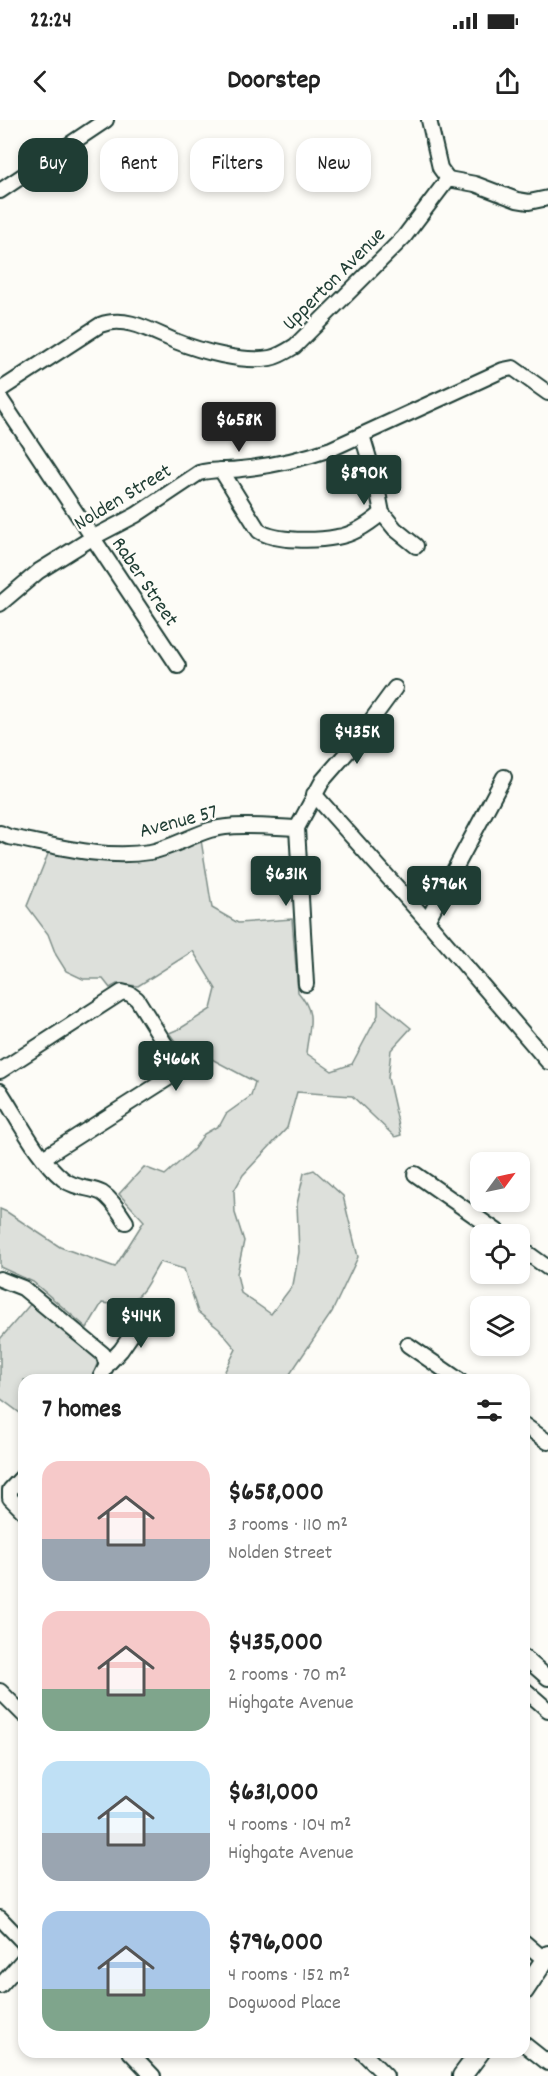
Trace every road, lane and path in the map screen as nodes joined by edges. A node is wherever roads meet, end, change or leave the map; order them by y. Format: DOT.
graph roads {
  1 [pos="106,120"];
  2 [pos="429,120"];
  3 [pos="448,179"];
  4 [pos="0,191"];
  5 [pos="548,198"];
  6 [pos="0,390"];
  7 [pos="548,393"];
  8 [pos="0,398"];
  9 [pos="362,435"];
  10 [pos="221,470"];
  11 [pos="382,513"];
  12 [pos="92,538"];
  13 [pos="416,546"];
  14 [pos="0,604"];
  15 [pos="178,666"];
  16 [pos="395,688"];
  17 [pos="504,777"];
  18 [pos="314,794"];
  19 [pos="297,828"];
  20 [pos="0,833"];
  21 [pos="427,921"];
  22 [pos="306,984"];
  23 [pos="548,1062"];
  24 [pos="0,1071"];
  25 [pos="0,1091"];
  26 [pos="43,1158"];
  27 [pos="415,1174"];
  28 [pos="126,1222"];
  29 [pos="487,1224"];
  30 [pos="530,1255"];
  31 [pos="548,1268"];
  32 [pos="0,1279"];
  33 [pos="147,1312"];
  34 [pos="408,1345"];
  35 [pos="107,1365"];
  36 [pos="102,1374"];
  37 [pos="450,1374"];
  38 [pos="530,1429"];
  39 [pos="548,1442"];
  40 [pos="18,1482"];
  41 [pos="18,1507"];
  42 [pos="530,1662"];
  43 [pos="548,1678"];
  44 [pos="0,1691"];
  45 [pos="530,1694"];
  46 [pos="18,1709"];
  47 [pos="548,1710"];
  48 [pos="0,1918"];
  49 [pos="18,1937"];
  50 [pos="530,1946"];
  51 [pos="546,1958"];
  52 [pos="18,1966"];
  53 [pos="530,1982"];
  54 [pos="0,1986"];
  55 [pos="530,2049"];
  56 [pos="136,2058"];
  57 [pos="369,2058"];
  58 [pos="476,2058"];
  59 [pos="548,2063"];
  60 [pos="153,2076"];
  61 [pos="386,2076"];
  62 [pos="462,2076"];
  1 -- 4 [label="street"];
  2 -- 3 [label="street"];
  3 -- 5 [label="street"];
  3 -- 6 [label="street, Upperton Avenue"];
  7 -- 9 [label="street, Nolden Street"];
  8 -- 12 [label="street, Raber Street"];
  9 -- 10 [label="street, Nolden Street"];
  9 -- 11 [label="street"];
  10 -- 11 [label="street"];
  10 -- 12 [label="street, Nolden Street"];
  11 -- 13 [label="street"];
  12 -- 14 [label="street, Nolden Street"];
  12 -- 15 [label="street, Raber Street"];
  16 -- 18 [label="street"];
  17 -- 21 [label="street"];
  18 -- 19 [label="street"];
  18 -- 21 [label="street"];
  19 -- 20 [label="street, Avenue 57"];
  19 -- 22 [label="street"];
  21 -- 23 [label="street"];
  24 -- 26 [label="street"];
  25 -- 26 [label="street"];
  26 -- 28 [label="street"];
  27 -- 29 [label="street"];
  30 -- 31 [label="street"];
  32 -- 35 [label="street"];
  33 -- 35 [label="street"];
  34 -- 37 [label="street"];
  35 -- 36 [label="street"];
  38 -- 39 [label="street"];
  40 -- 41 [label="street"];
  42 -- 43 [label="street"];
  44 -- 46 [label="street"];
  45 -- 47 [label="street"];
  48 -- 49 [label="street"];
  50 -- 51 [label="street"];
  51 -- 53 [label="main road"];
  52 -- 54 [label="street"];
  55 -- 59 [label="street"];
  56 -- 60 [label="street"];
  57 -- 61 [label="street"];
  58 -- 62 [label="main road"];
}
